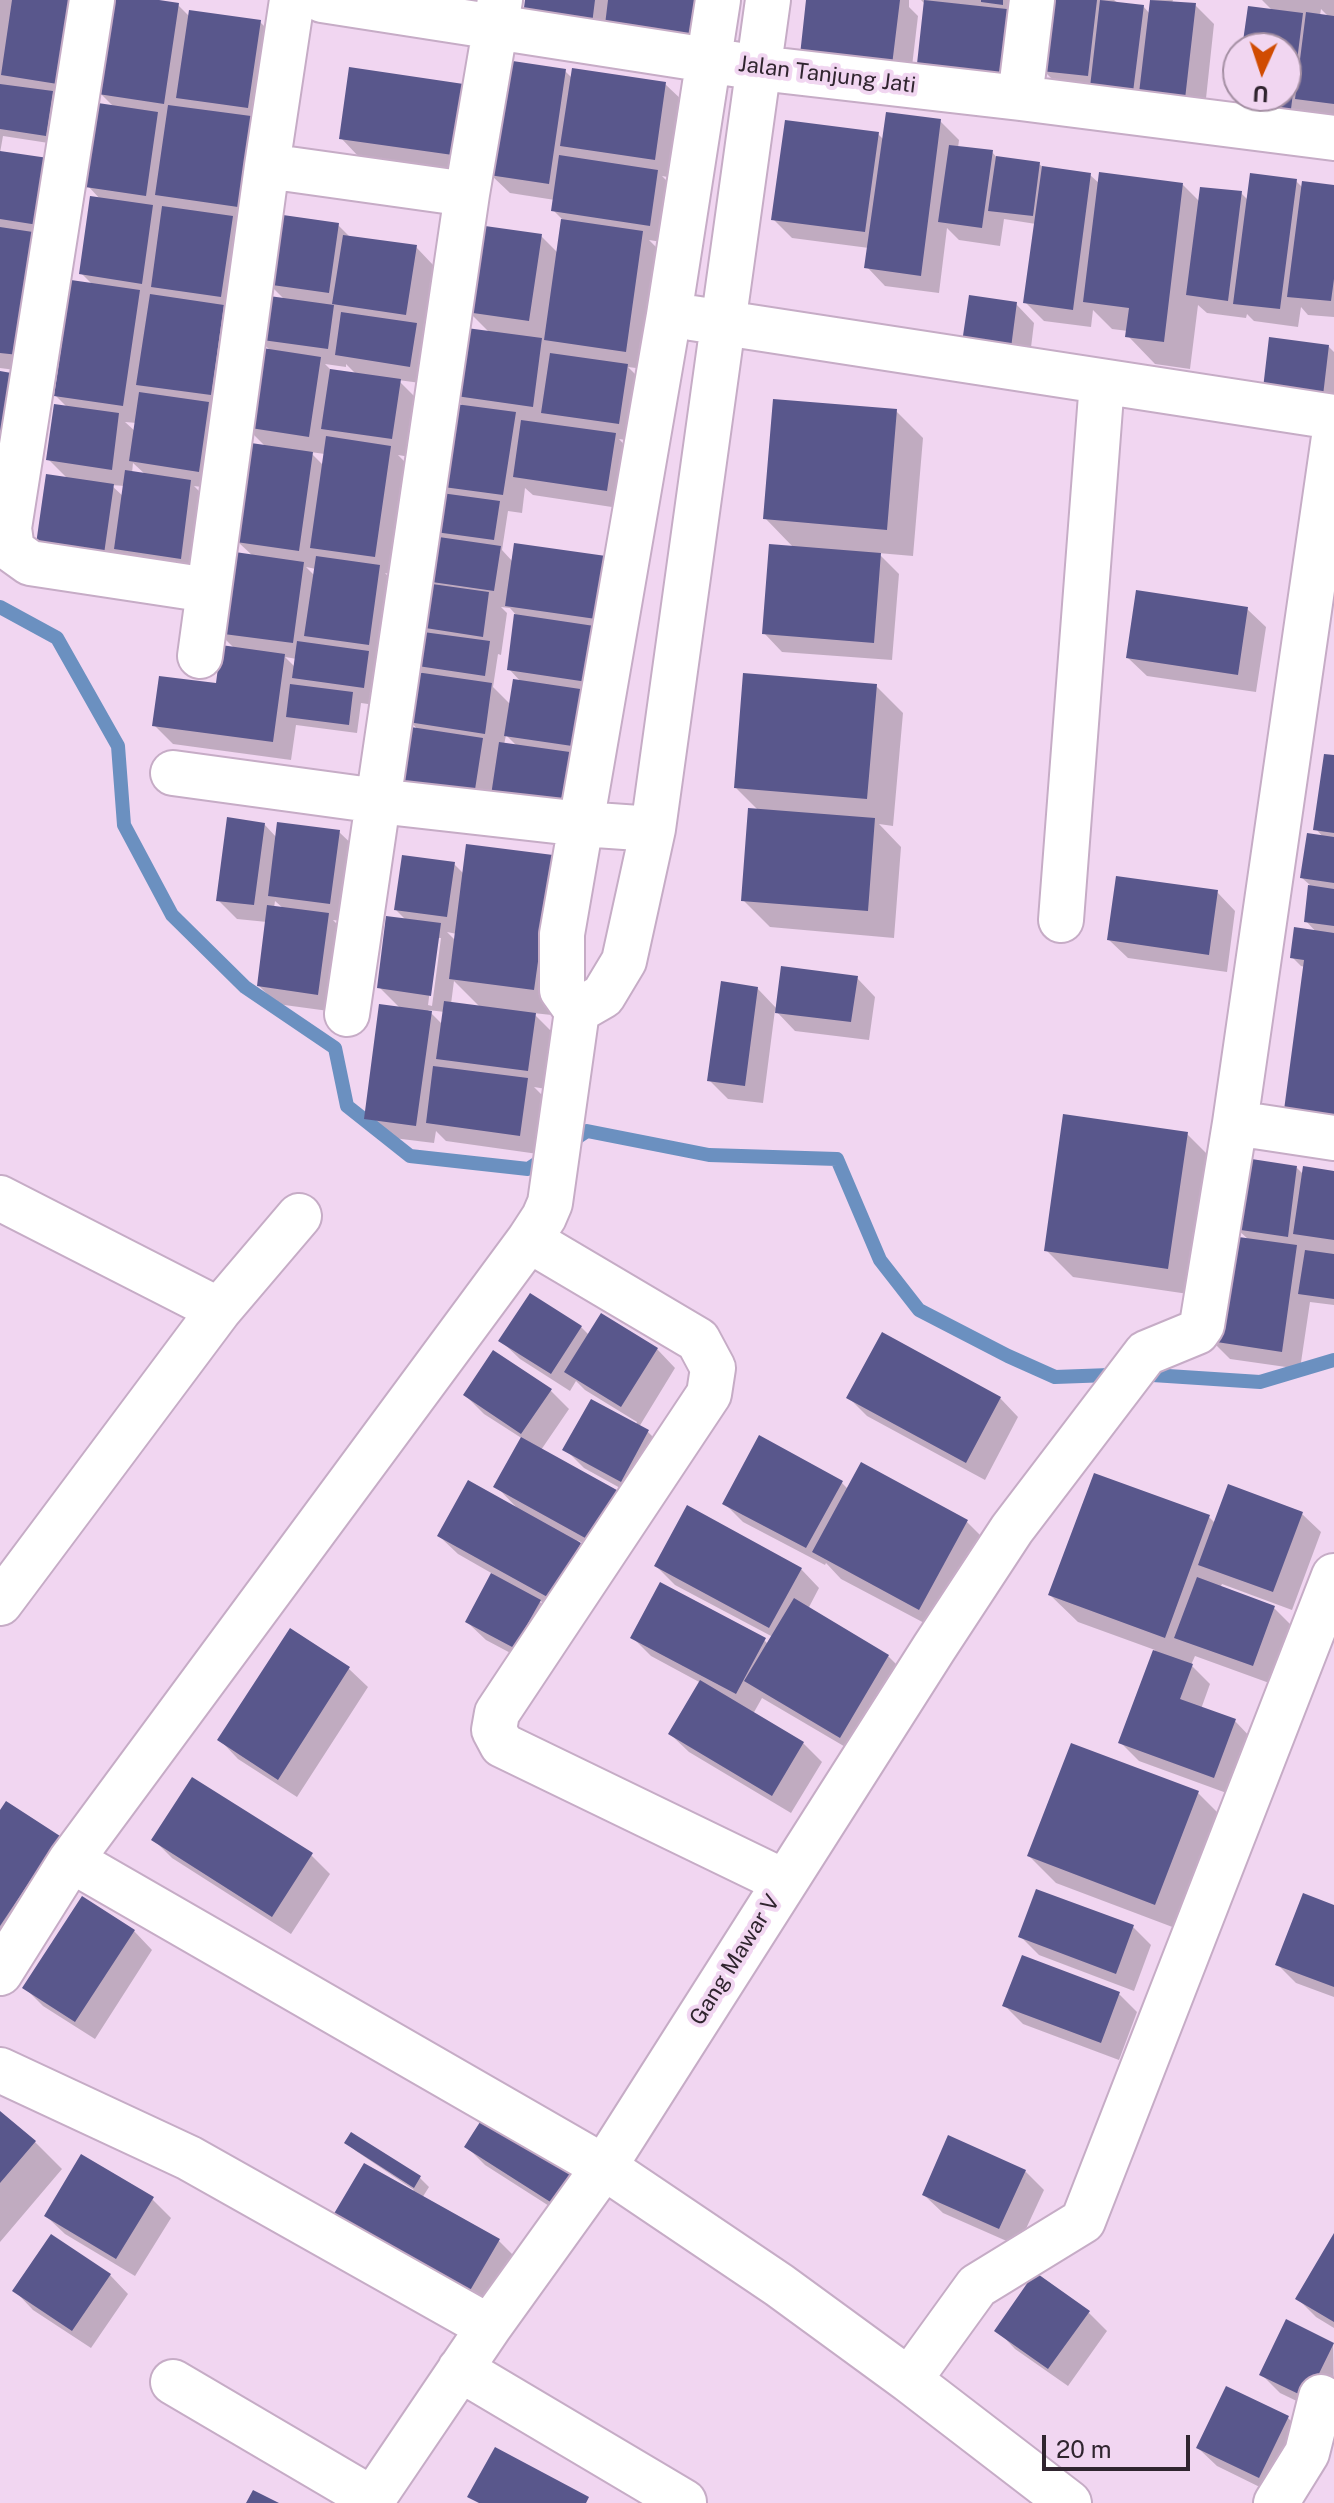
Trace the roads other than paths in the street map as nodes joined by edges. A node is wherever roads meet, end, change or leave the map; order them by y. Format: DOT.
graph roads {
  1 [pos="92,0"];
  2 [pos="292,0"];
  3 [pos="322,0"];
  4 [pos="718,0"];
  5 [pos="768,0"];
  6 [pos="1032,0"];
  7 [pos="498,14"];
  8 [pos="707,59"];
  9 [pos="759,68"];
  10 [pos="1020,98"];
  11 [pos="1334,138"];
  12 [pos="267,166"];
  13 [pos="467,194"];
  14 [pos="669,315"];
  15 [pos="722,323"];
  16 [pos="1102,382"];
  17 [pos="1334,417"];
  18 [pos="1334,437"];
  19 [pos="208,590"];
  20 [pos="200,656"];
  21 [pos="173,773"];
  22 [pos="378,801"];
  23 [pos="582,824"];
  24 [pos="653,829"];
  25 [pos="1061,920"];
  26 [pos="577,1011"];
  27 [pos="347,1014"];
  28 [pos="1235,1123"];
  29 [pos="1334,1138"];
  30 [pos="0,1198"];
  31 [pos="299,1216"];
  32 [pos="529,1240"];
  33 [pos="219,1310"];
  34 [pos="1334,1576"];
  35 [pos="0,1603"];
  36 [pos="71,1860"];
  37 [pos="785,1882"];
  38 [pos="0,1973"];
  39 [pos="0,2070"];
  40 [pos="604,2167"];
  41 [pos="489,2327"];
  42 [pos="460,2369"];
  43 [pos="909,2380"];
  44 [pos="173,2382"];
  45 [pos="1321,2397"];
  46 [pos="371,2501"];
  47 [pos="684,2502"];
  48 [pos="1069,2503"];
  49 [pos="1276,2503"];
  1 -- 19 [label="street"];
  2 -- 12 [label="street"];
  3 -- 7 [label="street, Jalan Tanjung Jati"];
  4 -- 8 [label="street"];
  5 -- 9 [label="street"];
  6 -- 10 [label="street"];
  7 -- 8 [label="street, Jalan Tanjung Jati"];
  7 -- 13 [label="street"];
  8 -- 9 [label="street, Jalan Tanjung Jati"];
  8 -- 14 [label="street"];
  9 -- 10 [label="street, Jalan Tanjung Jati"];
  9 -- 15 [label="street"];
  10 -- 11 [label="street, Jalan Tanjung Jati"];
  12 -- 13 [label="street"];
  12 -- 19 [label="street"];
  13 -- 22 [label="street"];
  14 -- 15 [label="street"];
  14 -- 23 [label="street"];
  15 -- 16 [label="street"];
  15 -- 24 [label="street"];
  16 -- 17 [label="street"];
  16 -- 25 [label="street"];
  18 -- 28 [label="street"];
  19 -- 20 [label="street"];
  21 -- 22 [label="street"];
  22 -- 23 [label="street"];
  22 -- 27 [label="street"];
  23 -- 24 [label="street"];
  23 -- 26 [label="street"];
  24 -- 26 [label="street"];
  26 -- 32 [label="street"];
  28 -- 29 [label="street"];
  28 -- 37 [label="street, Gang Mawar V"];
  30 -- 33 [label="street"];
  31 -- 33 [label="street"];
  32 -- 36 [label="street"];
  32 -- 37 [label="street"];
  33 -- 35 [label="street"];
  34 -- 43 [label="street"];
  36 -- 38 [label="street"];
  36 -- 40 [label="street"];
  37 -- 40 [label="street, Gang Mawar V"];
  39 -- 41 [label="street"];
  40 -- 41 [label="street, Gang Mawar V"];
  40 -- 43 [label="street"];
  41 -- 42 [label="street, Gang Mawar V"];
  42 -- 46 [label="street, Gang Mawar V"];
  42 -- 47 [label="street"];
  43 -- 48 [label="street"];
  44 -- 46 [label="street"];
  45 -- 49 [label="street"];
}
